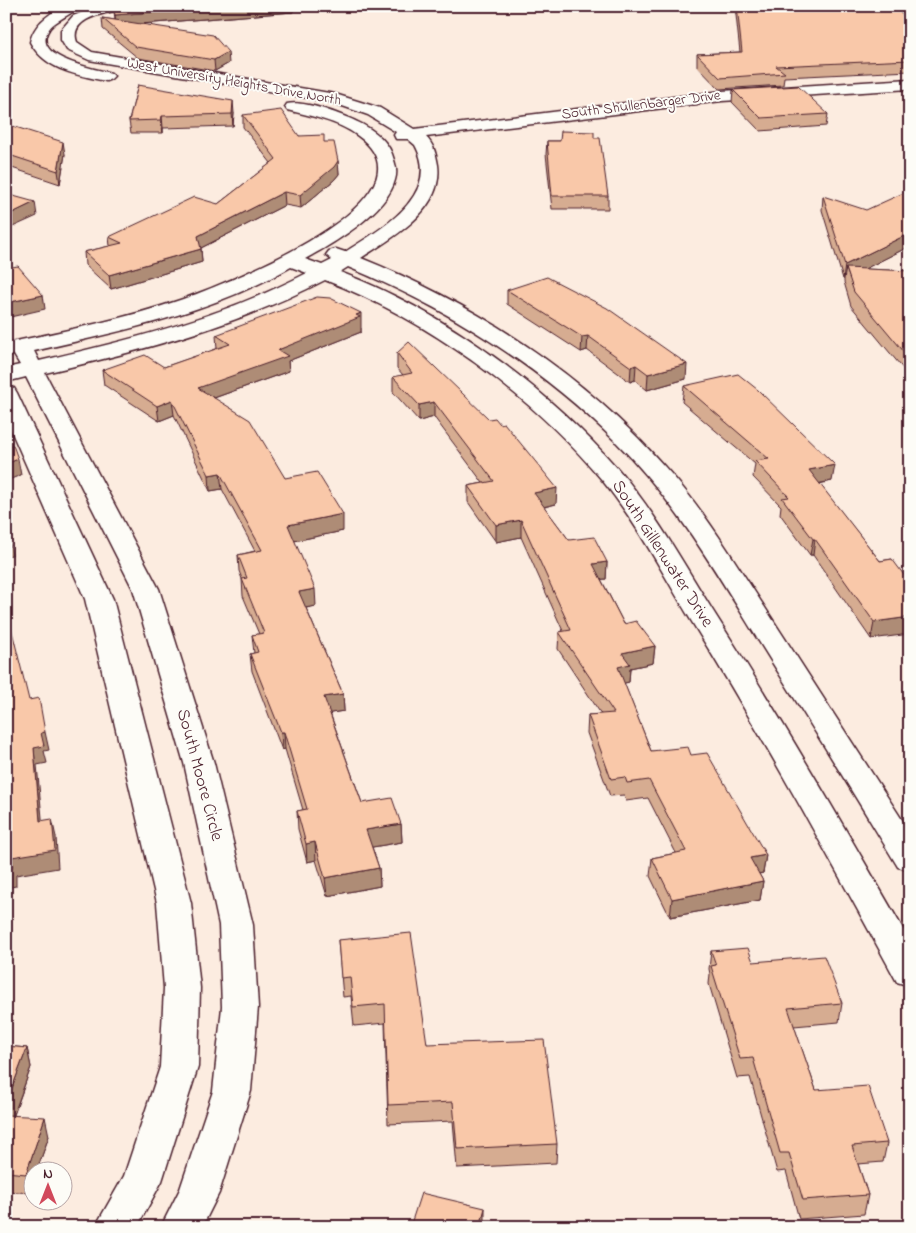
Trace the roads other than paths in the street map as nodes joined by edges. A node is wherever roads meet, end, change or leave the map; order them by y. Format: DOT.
graph roads {
  1 [pos="72,6"];
  2 [pos="117,6"];
  3 [pos="910,84"];
  4 [pos="910,94"];
  5 [pos="418,139"];
  6 [pos="378,144"];
  7 [pos="314,247"];
  8 [pos="289,260"];
  9 [pos="349,260"];
  10 [pos="323,273"];
  11 [pos="17,360"];
  12 [pos="6,392"];
  13 [pos="910,859"];
  14 [pos="910,972"];
  15 [pos="115,1227"];
  16 [pos="181,1227"];
  1 -- 6 [label="street, West University Heights Drive North"];
  2 -- 5 [label="street, West University Heights Drive North"];
  3 -- 5 [label="street, South Shullenbarger Drive"];
  4 -- 5 [label="street, South Shullenbarger Drive"];
  5 -- 6 [label="street, South Shullenbarger Drive"];
  5 -- 9 [label="street"];
  6 -- 7 [label="street"];
  7 -- 8 [label="street"];
  7 -- 9 [label="street, South Gillenwater Drive"];
  8 -- 10 [label="street, South Gillenwater Drive"];
  8 -- 11 [label="street"];
  9 -- 10 [label="street"];
  9 -- 13 [label="street, South Gillenwater Drive"];
  10 -- 11 [label="street"];
  10 -- 14 [label="street, South Gillenwater Drive"];
  11 -- 16 [label="street, South Moore Circle"];
  12 -- 15 [label="street"];
}
